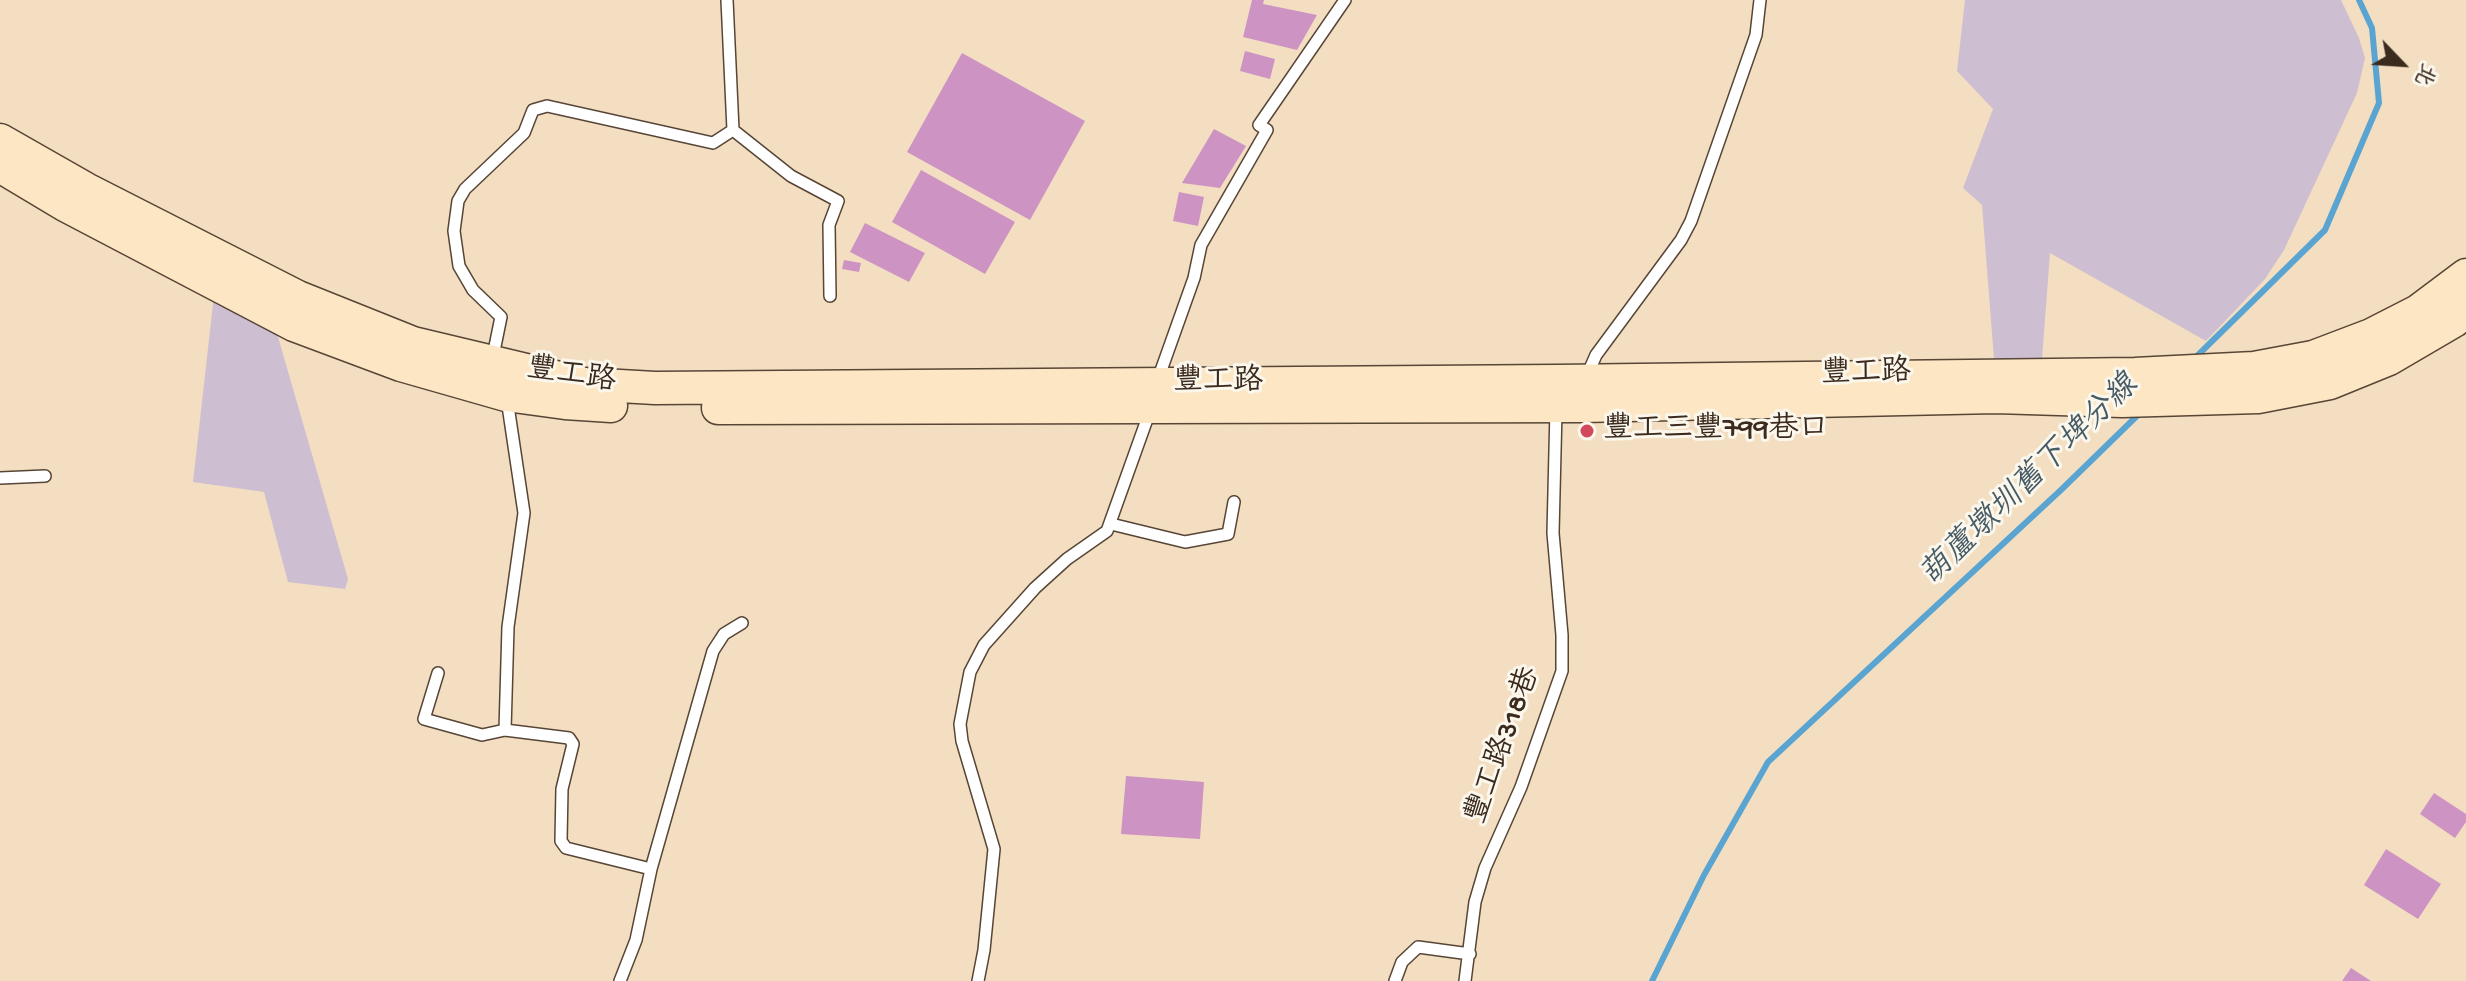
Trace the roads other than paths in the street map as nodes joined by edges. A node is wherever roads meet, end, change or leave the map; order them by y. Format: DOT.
graph roads {
  1 [pos="727,0"];
  2 [pos="1345,0"];
  3 [pos="1760,0"];
  4 [pos="733,130"];
  5 [pos="0,140"];
  6 [pos="0,166"];
  7 [pos="2466,275"];
  8 [pos="830,296"];
  9 [pos="2466,310"];
  10 [pos="499,379"];
  11 [pos="2213,384"];
  12 [pos="1570,393"];
  13 [pos="1154,396"];
  14 [pos="45,476"];
  15 [pos="0,478"];
  16 [pos="1234,502"];
  17 [pos="1111,524"];
  18 [pos="742,623"];
  19 [pos="438,673"];
  20 [pos="505,730"];
  21 [pos="651,869"];
  22 [pos="1470,954"];
  23 [pos="620,981"];
  24 [pos="978,981"];
  25 [pos="1395,981"];
  26 [pos="1465,981"];
  1 -- 4 [label="lane"];
  2 -- 13 [label="lane"];
  3 -- 12 [label="lane"];
  4 -- 8 [label="lane"];
  4 -- 10 [label="lane"];
  5 -- 10 [label="street, 豐工路"];
  6 -- 10 [label="street, 豐工路"];
  7 -- 11 [label="street, 豐工路"];
  9 -- 11 [label="street, 豐工路"];
  10 -- 13 [label="street, 豐工路"];
  10 -- 20 [label="lane"];
  11 -- 12 [label="street, 豐工路"];
  12 -- 13 [label="street, 豐工路"];
  12 -- 22 [label="lane, 豐工路318巷"];
  13 -- 17 [label="lane"];
  14 -- 15 [label="lane"];
  16 -- 17 [label="lane"];
  17 -- 24 [label="lane"];
  18 -- 21 [label="lane"];
  19 -- 20 [label="lane"];
  20 -- 21 [label="lane"];
  21 -- 23 [label="lane"];
  22 -- 25 [label="lane"];
  22 -- 26 [label="lane, 豐工路318巷"];
}
